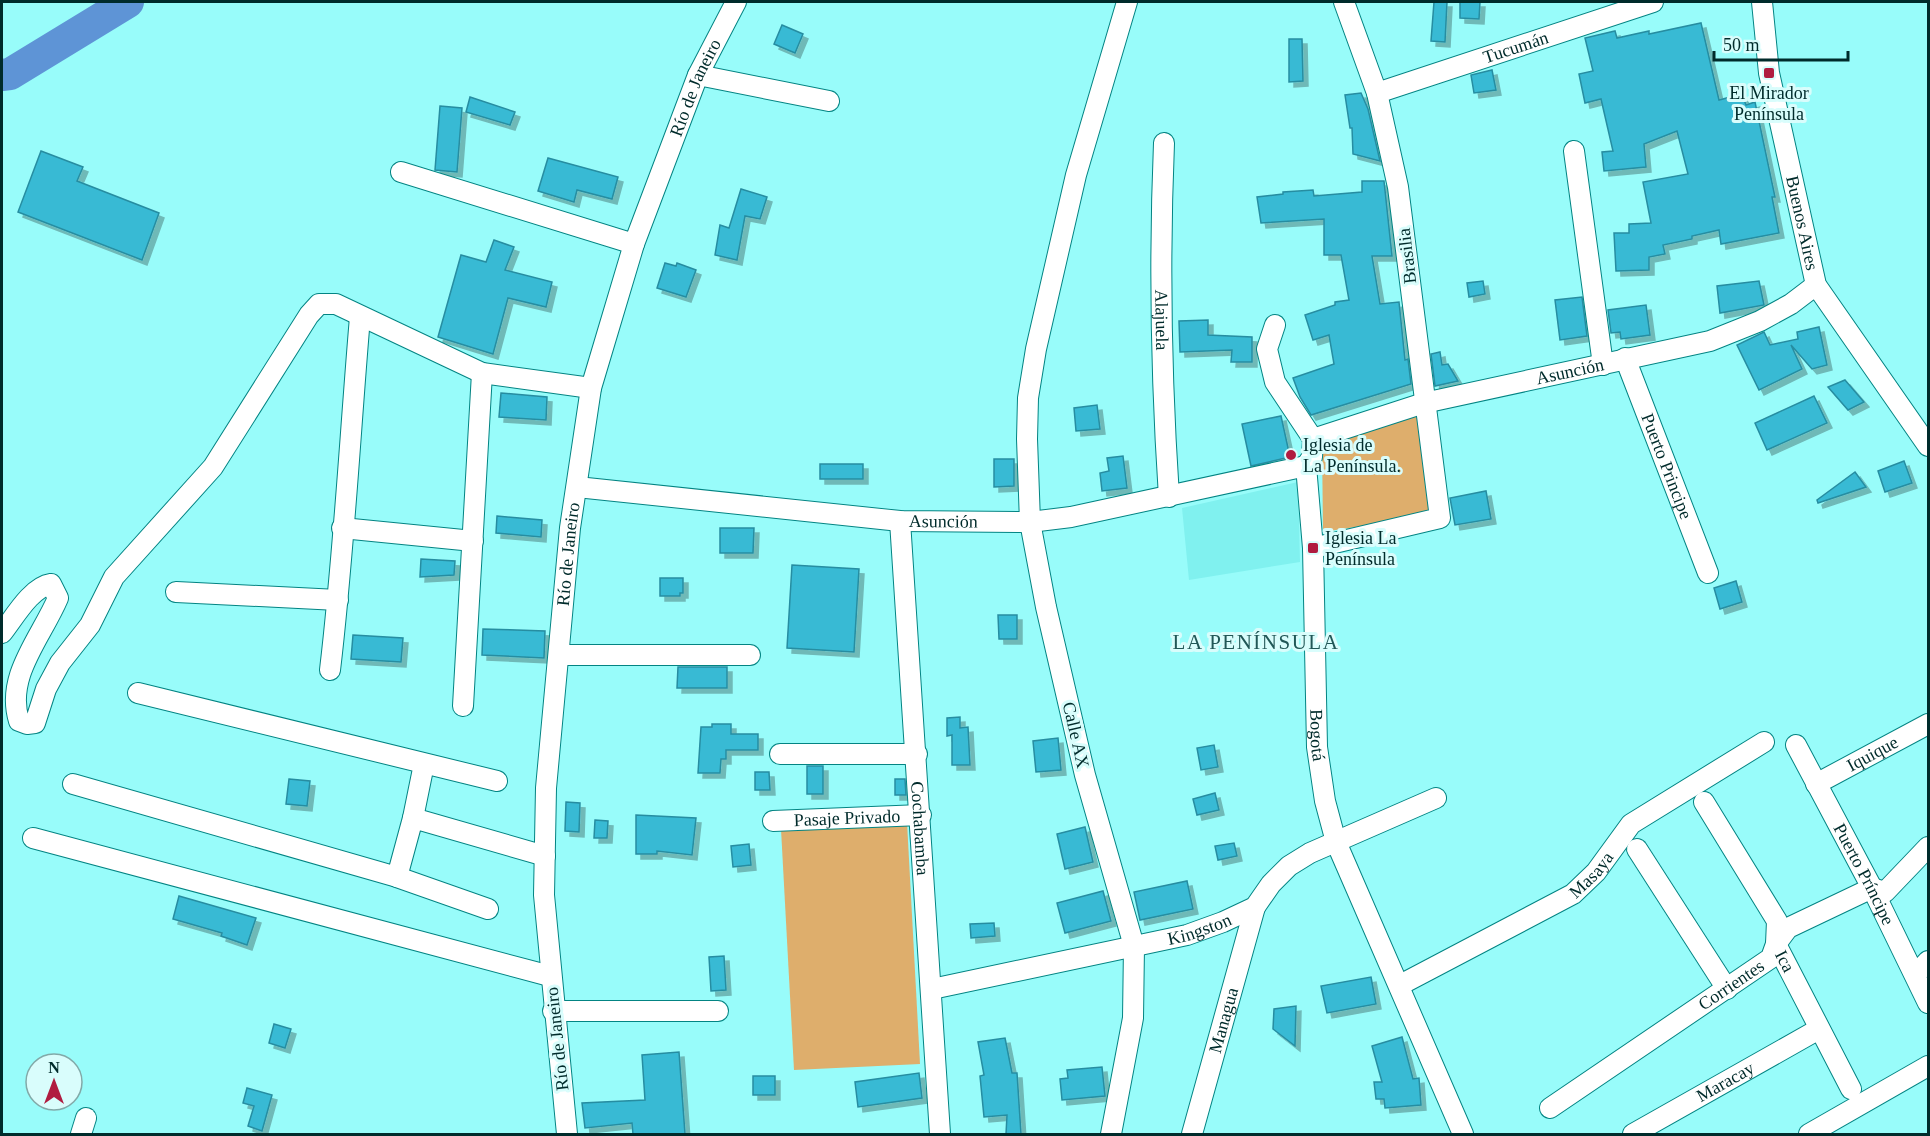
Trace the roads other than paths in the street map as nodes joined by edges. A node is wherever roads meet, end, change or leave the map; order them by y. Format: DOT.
graph roads {
  1 [pos="736,2"];
  2 [pos="1127,2"];
  3 [pos="1344,2"];
  4 [pos="1653,2"];
  5 [pos="1762,2"];
  6 [pos="698,75"];
  7 [pos="1377,93"];
  8 [pos="829,101"];
  9 [pos="1164,143"];
  10 [pos="1574,151"];
  11 [pos="401,172"];
  12 [pos="634,244"];
  13 [pos="1816,285"];
  14 [pos="360,317"];
  15 [pos="1275,325"];
  16 [pos="1625,358"];
  17 [pos="1603,365"];
  18 [pos="482,373"];
  19 [pos="591,388"];
  20 [pos="1424,403"];
  21 [pos="1313,439"];
  22 [pos="1929,446"];
  23 [pos="1306,466"];
  24 [pos="577,487"];
  25 [pos="1169,496"];
  26 [pos="900,521"];
  27 [pos="1030,522"];
  28 [pos="342,528"];
  29 [pos="473,541"];
  30 [pos="1313,548"];
  31 [pos="1708,573"];
  32 [pos="176,592"];
  33 [pos="338,600"];
  34 [pos="2,633"];
  35 [pos="559,655"];
  36 [pos="750,655"];
  37 [pos="330,670"];
  38 [pos="138,693"];
  39 [pos="463,706"];
  40 [pos="1929,724"];
  41 [pos="1764,742"];
  42 [pos="1796,745"];
  43 [pos="780,754"];
  44 [pos="916,754"];
  45 [pos="424,764"];
  46 [pos="497,781"];
  47 [pos="73,784"];
  48 [pos="1816,784"];
  49 [pos="1436,798"];
  50 [pos="1704,802"];
  51 [pos="921,814"];
  52 [pos="413,818"];
  53 [pos="773,821"];
  54 [pos="33,838"];
  55 [pos="1336,842"];
  56 [pos="1929,847"];
  57 [pos="1636,849"];
  58 [pos="545,856"];
  59 [pos="397,877"];
  60 [pos="1872,888"];
  61 [pos="1255,907"];
  62 [pos="488,909"];
  63 [pos="1776,944"];
  64 [pos="1134,946"];
  65 [pos="1922,968"];
  66 [pos="550,976"];
  67 [pos="1400,985"];
  68 [pos="932,989"];
  69 [pos="1727,989"];
  70 [pos="1929,1003"];
  71 [pos="554,1011"];
  72 [pos="717,1011"];
  73 [pos="1819,1029"];
  74 [pos="1929,1066"];
  75 [pos="1851,1089"];
  76 [pos="1551,1108"];
  77 [pos="567,1134"];
  78 [pos="940,1134"];
  79 [pos="1111,1134"];
  80 [pos="1192,1134"];
  81 [pos="1463,1134"];
  82 [pos="1633,1134"];
  83 [pos="1809,1134"];
  1 -- 6 [label="street, Río de Janeiro"];
  2 -- 27 [label="street, Calle AX"];
  3 -- 7 [label="street, Brasilia"];
  4 -- 7 [label="street, Tucumán"];
  5 -- 13 [label="street, Buenos Aires"];
  6 -- 8 [label="street"];
  6 -- 12 [label="street, Río de Janeiro"];
  7 -- 20 [label="street, Brasilia"];
  9 -- 25 [label="street, Alajuela"];
  10 -- 17 [label="street"];
  11 -- 12 [label="street"];
  12 -- 19 [label="street, Río de Janeiro"];
  13 -- 16 [label="street, Asunción"];
  13 -- 22 [label="street, Buenos Aires"];
  14 -- 18 [label="street"];
  14 -- 28 [label="street"];
  14 -- 34 [label="street"];
  15 -- 21 [label="street"];
  16 -- 17 [label="street, Asunción"];
  16 -- 31 [label="street, Puerto Principe"];
  17 -- 20 [label="street, Asunción"];
  18 -- 19 [label="street"];
  18 -- 29 [label="street"];
  19 -- 24 [label="street, Río de Janeiro"];
  20 -- 21 [label="street, Asunción"];
  20 -- 30 [label="street, Brasilia"];
  21 -- 23 [label="street, Bogotá"];
  23 -- 25 [label="street, Asunción"];
  23 -- 30 [label="street, Bogotá"];
  24 -- 26 [label="street, Asunción"];
  24 -- 35 [label="street, Río de Janeiro"];
  25 -- 27 [label="street, Asunción"];
  26 -- 27 [label="street, Asunción"];
  26 -- 44 [label="street, Cochabamba"];
  27 -- 64 [label="street, Calle AX"];
  28 -- 29 [label="street"];
  28 -- 33 [label="street"];
  29 -- 39 [label="street"];
  30 -- 55 [label="street, Bogotá"];
  32 -- 33 [label="street"];
  33 -- 37 [label="street"];
  35 -- 36 [label="street"];
  35 -- 58 [label="street, Río de Janeiro"];
  38 -- 45 [label="street"];
  40 -- 48 [label="street, Iquique"];
  41 -- 67 [label="street, Masaya"];
  42 -- 48 [label="street, Puerto Príncipe"];
  43 -- 44 [label="street"];
  44 -- 51 [label="street, Cochabamba"];
  45 -- 46 [label="street"];
  45 -- 52 [label="street"];
  47 -- 59 [label="street"];
  48 -- 60 [label="street, Puerto Príncipe"];
  49 -- 55 [label="street, Kingston"];
  50 -- 63 [label="street, Ica"];
  51 -- 53 [label="street, Pasaje Privado"];
  51 -- 68 [label="street, Cochabamba"];
  52 -- 58 [label="street"];
  52 -- 59 [label="street"];
  54 -- 66 [label="street"];
  55 -- 61 [label="street, Kingston"];
  55 -- 67 [label="street, Bogotá"];
  56 -- 60 [label="street, Corrientes"];
  57 -- 69 [label="street"];
  58 -- 66 [label="street, Río de Janeiro"];
  59 -- 62 [label="street"];
  60 -- 63 [label="street, Corrientes"];
  60 -- 65 [label="street, Puerto Príncipe"];
  61 -- 64 [label="street, Kingston"];
  61 -- 80 [label="street, Managua"];
  63 -- 69 [label="street, Corrientes"];
  63 -- 73 [label="street, Ica"];
  64 -- 68 [label="street, Kingston"];
  64 -- 79 [label="street, Calle AX"];
  65 -- 70 [label="street, Puerto Príncipe"];
  66 -- 71 [label="street, Río de Janeiro"];
  67 -- 81 [label="street, Bogotá"];
  68 -- 78 [label="street, Cochabamba"];
  69 -- 76 [label="street, Corrientes"];
  71 -- 72 [label="street"];
  71 -- 77 [label="street, Río de Janeiro"];
  73 -- 75 [label="street, Ica"];
  73 -- 82 [label="street, Maracay"];
  74 -- 83 [label="street"];
}
